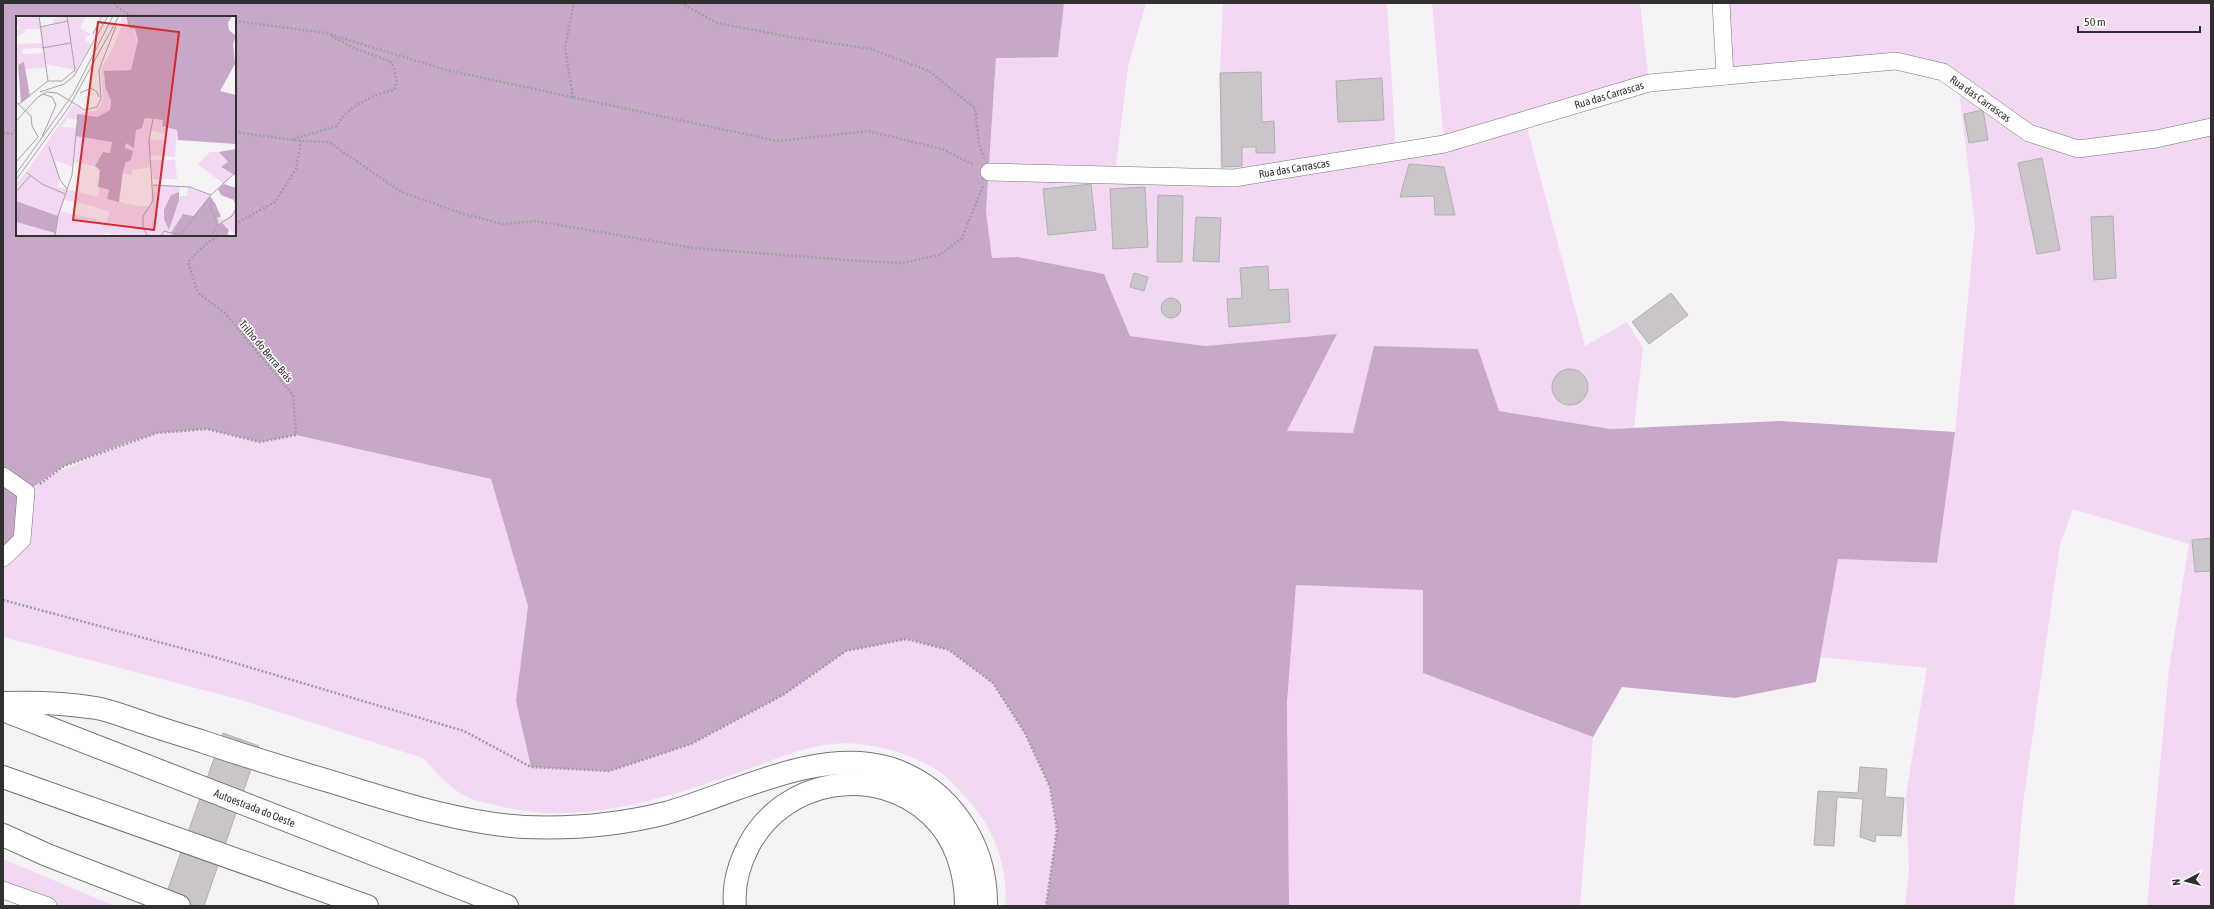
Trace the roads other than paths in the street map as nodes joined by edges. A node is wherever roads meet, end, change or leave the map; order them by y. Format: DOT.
graph roads {
  1 [pos="1721,3"];
  2 [pos="1725,76"];
  3 [pos="2211,127"];
  4 [pos="989,172"];
  5 [pos="3,476"];
  6 [pos="3,558"];
  7 [pos="3,703"];
  8 [pos="3,710"];
  9 [pos="3,777"];
  10 [pos="3,835"];
  11 [pos="3,890"];
  12 [pos="48,906"];
  13 [pos="179,906"];
  14 [pos="366,906"];
  15 [pos="507,906"];
  16 [pos="735,906"];
  17 [pos="966,906"];
  18 [pos="986,906"];
  1 -- 2 [label="street"];
  2 -- 3 [label="street, Rua das Carrascas"];
  2 -- 4 [label="street, Rua das Carrascas"];
  5 -- 6 [label="street"];
  7 -- 18 [label="highway"];
  8 -- 15 [label="highway, Autoestrada do Oeste"];
  9 -- 14 [label="highway"];
  10 -- 13 [label="highway"];
  11 -- 12 [label="street"];
  16 -- 17 [label="highway"];
}
